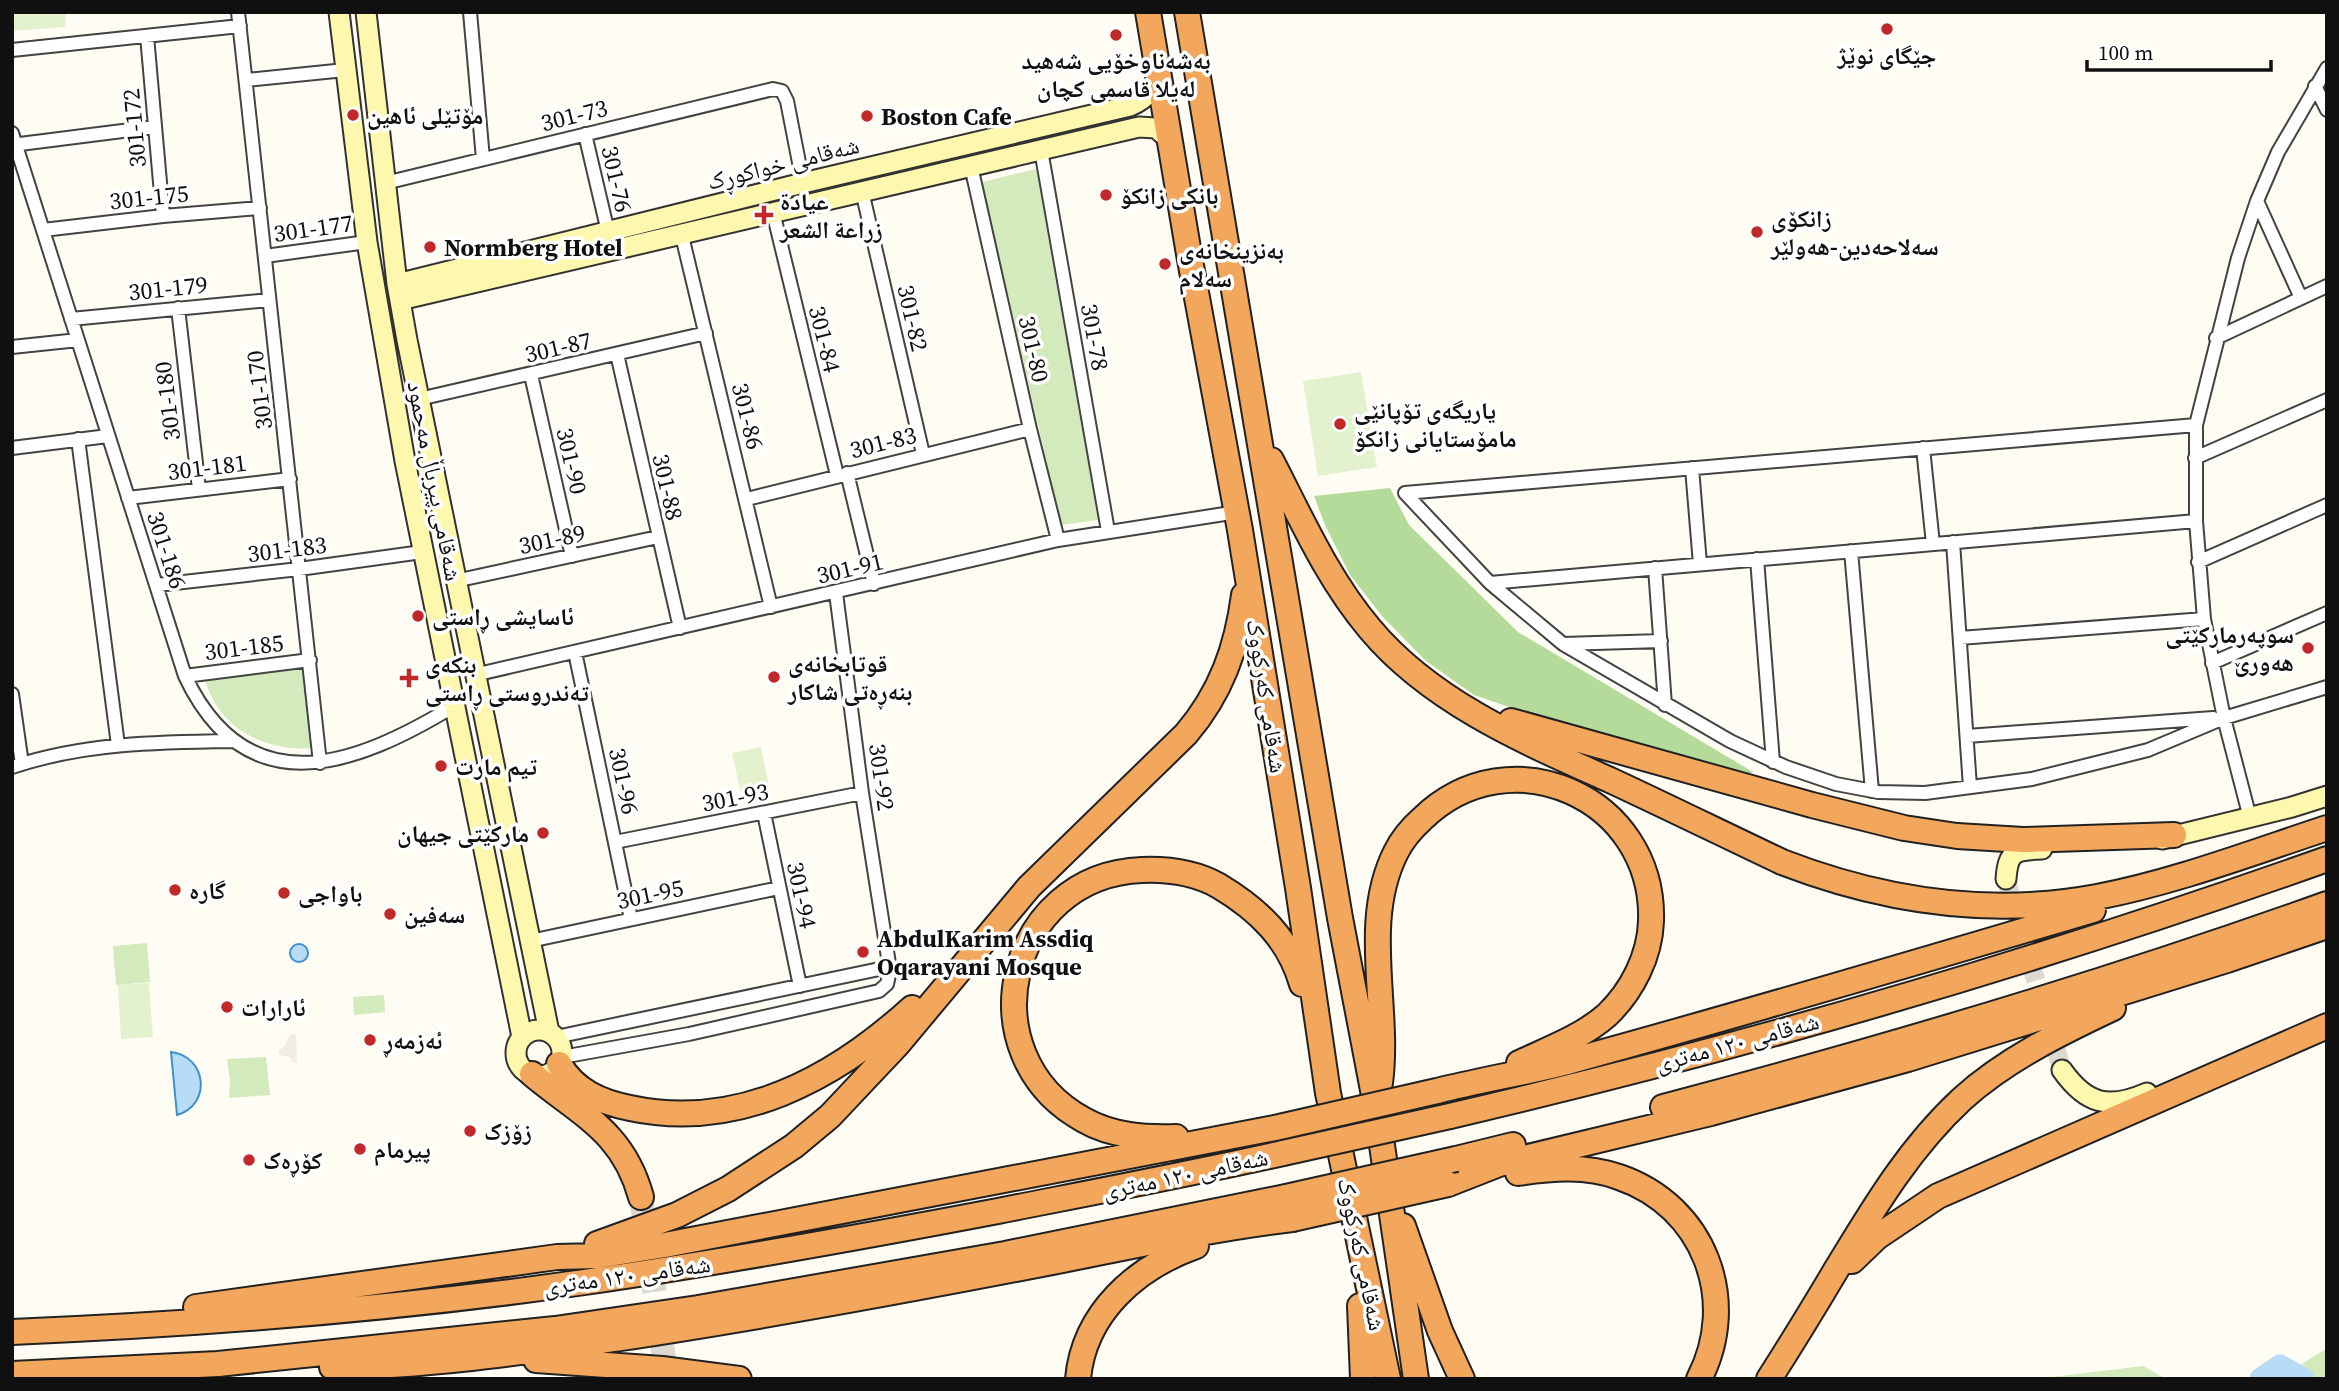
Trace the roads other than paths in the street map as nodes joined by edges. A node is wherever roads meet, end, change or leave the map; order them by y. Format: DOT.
graph roads {
  1 [pos="238,12"];
  2 [pos="339,12"];
  3 [pos="366,12"];
  4 [pos="470,12"];
  5 [pos="1148,12"];
  6 [pos="1187,12"];
  7 [pos="240,26"];
  8 [pos="147,36"];
  9 [pos="12,50"];
  10 [pos="1157,65"];
  11 [pos="2327,68"];
  12 [pos="345,70"];
  13 [pos="246,80"];
  14 [pos="2315,86"];
  15 [pos="2326,107"];
  16 [pos="154,127"];
  17 [pos="585,134"];
  18 [pos="1170,140"];
  19 [pos="13,141"];
  20 [pos="1041,150"];
  21 [pos="483,159"];
  22 [pos="971,166"];
  23 [pos="385,183"];
  24 [pos="803,183"];
  25 [pos="862,191"];
  26 [pos="2257,201"];
  27 [pos="260,208"];
  28 [pos="773,212"];
  29 [pos="163,216"];
  30 [pos="43,230"];
  31 [pos="607,232"];
  32 [pos="682,236"];
  33 [pos="368,242"];
  34 [pos="265,256"];
  35 [pos="2327,286"];
  36 [pos="424,287"];
  37 [pos="398,292"];
  38 [pos="2301,298"];
  39 [pos="269,300"];
  40 [pos="178,308"];
  41 [pos="71,319"];
  42 [pos="706,333"];
  43 [pos="2216,338"];
  44 [pos="78,340"];
  45 [pos="12,347"];
  46 [pos="617,354"];
  47 [pos="531,375"];
  48 [pos="419,399"];
  49 [pos="2327,400"];
  50 [pos="2196,425"];
  51 [pos="1030,429"];
  52 [pos="108,436"];
  53 [pos="78,439"];
  54 [pos="1260,439"];
  55 [pos="12,448"];
  56 [pos="1923,448"];
  57 [pos="923,454"];
  58 [pos="2195,458"];
  59 [pos="1692,468"];
  60 [pos="842,474"];
  61 [pos="290,479"];
  62 [pos="199,489"];
  63 [pos="128,498"];
  64 [pos="747,499"];
  65 [pos="2327,505"];
  66 [pos="1237,512"];
  67 [pos="2196,522"];
  68 [pos="1108,531"];
  69 [pos="658,537"];
  70 [pos="1058,540"];
  71 [pos="1953,542"];
  72 [pos="1933,544"];
  73 [pos="1851,551"];
  74 [pos="422,552"];
  75 [pos="572,556"];
  76 [pos="1757,559"];
  77 [pos="2198,562"];
  78 [pos="1700,564"];
  79 [pos="1655,568"];
  80 [pos="299,569"];
  81 [pos="1247,570"];
  82 [pos="455,581"];
  83 [pos="1490,583"];
  84 [pos="874,584"];
  85 [pos="157,585"];
  86 [pos="836,593"];
  87 [pos="771,607"];
  88 [pos="2327,613"];
  89 [pos="2204,619"];
  90 [pos="680,628"];
  91 [pos="1960,638"];
  92 [pos="1661,641"];
  93 [pos="1563,645"];
  94 [pos="575,652"];
  95 [pos="310,660"];
  96 [pos="2212,663"];
  97 [pos="474,674"];
  98 [pos="185,676"];
  99 [pos="2327,687"];
  100 [pos="1443,693"];
  101 [pos="12,694"];
  102 [pos="1665,705"];
  103 [pos="454,706"];
  104 [pos="2224,718"];
  105 [pos="1967,736"];
  106 [pos="233,741"];
  107 [pos="118,745"];
  108 [pos="1773,762"];
  109 [pos="320,763"];
  110 [pos="17,766"];
  111 [pos="1970,787"];
  112 [pos="1872,791"];
  113 [pos="862,793"];
  114 [pos="2327,796"];
  115 [pos="764,813"];
  116 [pos="2250,818"];
  117 [pos="2327,828"];
  118 [pos="2174,835"];
  119 [pos="2327,835"];
  120 [pos="1971,837"];
  121 [pos="615,842"];
  122 [pos="2327,859"];
  123 [pos="779,888"];
  124 [pos="2327,904"];
  125 [pos="631,919"];
  126 [pos="999,921"];
  127 [pos="2327,928"];
  128 [pos="530,941"];
  129 [pos="889,967"];
  130 [pos="800,986"];
  131 [pos="2327,1013"];
  132 [pos="2327,1026"];
  133 [pos="553,1035"];
  134 [pos="522,1037"];
  135 [pos="560,1061"];
  136 [pos="2062,1070"];
  137 [pos="532,1074"];
  138 [pos="1485,1079"];
  139 [pos="1328,1093"];
  140 [pos="1377,1111"];
  141 [pos="1275,1128"];
  142 [pos="1387,1180"];
  143 [pos="1448,1184"];
  144 [pos="1348,1187"];
  145 [pos="641,1197"];
  146 [pos="1289,1208"];
  147 [pos="557,1257"];
  148 [pos="1808,1317"];
  149 [pos="15,1331"];
  150 [pos="497,1357"];
  151 [pos="218,1364"];
  152 [pos="151,1368"];
  153 [pos="12,1374"];
  154 [pos="112,1379"];
  155 [pos="739,1379"];
  156 [pos="1078,1379"];
  157 [pos="1363,1379"];
  158 [pos="1388,1379"];
  159 [pos="1416,1379"];
  160 [pos="1462,1379"];
  161 [pos="1699,1379"];
  162 [pos="1769,1379"];
  1 -- 7 [label="street, 301-170"];
  2 -- 12 [label="main road, شەقامی پیرباڵ مەحمود"];
  3 -- 23 [label="main road, شەقامی پیرباڵ مەحمود"];
  4 -- 21 [label="street"];
  5 -- 10 [label="highway, شەقامی کەرکووک"];
  6 -- 54 [label="highway, شەقامی کەرکووک"];
  7 -- 8 [label="street"];
  7 -- 13 [label="street, 301-170"];
  8 -- 9 [label="street"];
  8 -- 16 [label="street, 301-172"];
  10 -- 18 [label="highway, شەقامی کەرکووک"];
  10 -- 24 [label="main road, شەقامی خواکوڕک"];
  11 -- 14 [label="street"];
  12 -- 13 [label="street"];
  12 -- 33 [label="main road, شەقامی پیرباڵ مەحمود"];
  13 -- 27 [label="street, 301-170"];
  14 -- 15 [label="street"];
  14 -- 26 [label="street"];
  16 -- 19 [label="street"];
  16 -- 29 [label="street, 301-172"];
  17 -- 21 [label="street, 301-73"];
  17 -- 24 [label="street, 301-73"];
  17 -- 31 [label="street, 301-76"];
  18 -- 20 [label="main road, شەقامی خواکوڕک"];
  18 -- 66 [label="highway, شەقامی کەرکووک"];
  19 -- 30 [label="street, 301-186"];
  20 -- 22 [label="main road, شەقامی خواکوڕک"];
  20 -- 68 [label="street, 301-78"];
  21 -- 23 [label="street, 301-73"];
  22 -- 25 [label="main road, شەقامی خواکوڕک"];
  22 -- 51 [label="street, 301-80"];
  23 -- 37 [label="main road, شەقامی پیرباڵ مەحمود"];
  24 -- 31 [label="main road, شەقامی خواکوڕک"];
  25 -- 28 [label="main road, شەقامی خواکوڕک"];
  25 -- 57 [label="street, 301-82"];
  26 -- 38 [label="street"];
  26 -- 43 [label="street"];
  27 -- 29 [label="street, 301-175"];
  27 -- 34 [label="street, 301-170"];
  28 -- 32 [label="main road, شەقامی خواکوڕک"];
  28 -- 60 [label="street, 301-84"];
  29 -- 30 [label="street, 301-175"];
  30 -- 41 [label="street, 301-186"];
  31 -- 36 [label="main road, شەقامی خواکوڕک"];
  32 -- 36 [label="main road, شەقامی خواکوڕک"];
  32 -- 42 [label="street, 301-86"];
  33 -- 34 [label="street, 301-177"];
  33 -- 74 [label="main road, شەقامی پیرباڵ مەحمود"];
  34 -- 39 [label="street, 301-170"];
  35 -- 38 [label="street"];
  36 -- 37 [label="main road, شەقامی خواکوڕک"];
  37 -- 48 [label="main road, شەقامی پیرباڵ مەحمود"];
  38 -- 43 [label="street"];
  39 -- 40 [label="street, 301-179"];
  39 -- 61 [label="street, 301-170"];
  40 -- 41 [label="street, 301-179"];
  40 -- 62 [label="street, 301-180"];
  41 -- 44 [label="street, 301-186"];
  42 -- 46 [label="street, 301-87"];
  42 -- 64 [label="street, 301-86"];
  43 -- 50 [label="street"];
  44 -- 45 [label="street"];
  44 -- 52 [label="street, 301-186"];
  46 -- 47 [label="street, 301-87"];
  46 -- 69 [label="street, 301-88"];
  47 -- 48 [label="street, 301-87"];
  47 -- 75 [label="street, 301-90"];
  48 -- 82 [label="main road, شەقامی پیرباڵ مەحمود"];
  49 -- 58 [label="street"];
  50 -- 56 [label="street"];
  50 -- 58 [label="street"];
  51 -- 57 [label="street, 301-83"];
  51 -- 70 [label="street, 301-80"];
  52 -- 53 [label="street"];
  52 -- 63 [label="street, 301-186"];
  53 -- 55 [label="street"];
  53 -- 107 [label="street"];
  54 -- 100 [label="highway"];
  54 -- 140 [label="highway, شەقامی کەرکووک"];
  56 -- 59 [label="street"];
  56 -- 72 [label="street"];
  57 -- 60 [label="street, 301-83"];
  58 -- 67 [label="street"];
  59 -- 78 [label="street"];
  59 -- 83 [label="street"];
  60 -- 64 [label="street, 301-83"];
  60 -- 84 [label="street, 301-84"];
  61 -- 62 [label="street, 301-181"];
  61 -- 80 [label="street, 301-170"];
  62 -- 63 [label="street, 301-181"];
  63 -- 85 [label="street, 301-186"];
  64 -- 87 [label="street, 301-86"];
  65 -- 77 [label="street"];
  66 -- 68 [label="street, 301-91"];
  66 -- 81 [label="highway, شەقامی کەرکووک"];
  67 -- 71 [label="street"];
  67 -- 77 [label="street"];
  68 -- 70 [label="street, 301-91"];
  69 -- 75 [label="street, 301-89"];
  69 -- 90 [label="street, 301-88"];
  70 -- 84 [label="street, 301-91"];
  71 -- 72 [label="street"];
  71 -- 91 [label="street"];
  72 -- 73 [label="street"];
  73 -- 76 [label="street"];
  73 -- 112 [label="street"];
  74 -- 80 [label="street, 301-183"];
  74 -- 103 [label="main road, شەقامی پیرباڵ مەحمود"];
  75 -- 82 [label="street, 301-89"];
  76 -- 78 [label="street"];
  76 -- 108 [label="street"];
  77 -- 89 [label="street"];
  78 -- 79 [label="street"];
  79 -- 83 [label="street"];
  79 -- 92 [label="street"];
  80 -- 85 [label="street, 301-183"];
  80 -- 95 [label="street, 301-170"];
  81 -- 126 [label="highway"];
  81 -- 139 [label="highway, شەقامی کەرکووک"];
  82 -- 97 [label="main road, شەقامی پیرباڵ مەحمود"];
  83 -- 93 [label="street"];
  84 -- 86 [label="street, 301-91"];
  85 -- 98 [label="street, 301-186"];
  86 -- 87 [label="street, 301-91"];
  86 -- 113 [label="street, 301-92"];
  87 -- 90 [label="street, 301-91"];
  88 -- 96 [label="street"];
  89 -- 91 [label="street"];
  89 -- 96 [label="street"];
  90 -- 94 [label="street, 301-91"];
  91 -- 105 [label="street"];
  92 -- 93 [label="street"];
  92 -- 102 [label="street"];
  93 -- 102 [label="street"];
  94 -- 97 [label="street, 301-91"];
  94 -- 121 [label="street, 301-96"];
  95 -- 98 [label="street, 301-185"];
  95 -- 109 [label="street, 301-170"];
  96 -- 104 [label="street"];
  97 -- 128 [label="main road, شەقامی پیرباڵ مەحمود"];
  98 -- 106 [label="street, 301-186"];
  99 -- 104 [label="street"];
  100 -- 117 [label="highway"];
  100 -- 120 [label="highway"];
  101 -- 110 [label="street"];
  102 -- 108 [label="street"];
  103 -- 109 [label="street, 301-186"];
  103 -- 134 [label="main road, شەقامی پیرباڵ مەحمود"];
  104 -- 105 [label="street"];
  104 -- 111 [label="street"];
  104 -- 116 [label="street"];
  105 -- 111 [label="street"];
  106 -- 107 [label="street"];
  106 -- 109 [label="street, 301-186"];
  107 -- 110 [label="street"];
  108 -- 112 [label="street"];
  111 -- 112 [label="street"];
  113 -- 115 [label="street, 301-93"];
  113 -- 129 [label="street, 301-92"];
  114 -- 116 [label="main road"];
  115 -- 121 [label="street, 301-93"];
  115 -- 123 [label="street, 301-94"];
  116 -- 118 [label="main road"];
  118 -- 120 [label="highway"];
  118 -- 120 [label="main road"];
  119 -- 138 [label="highway"];
  121 -- 125 [label="street, 301-96"];
  122 -- 149 [label="highway, شەقامی ١٢٠ مەتری, bridge"];
  123 -- 125 [label="street, 301-95"];
  123 -- 130 [label="street, 301-94"];
  124 -- 146 [label="highway, شەقامی ١٢٠ مەتری, bridge"];
  125 -- 128 [label="street, 301-95"];
  126 -- 135 [label="highway"];
  126 -- 147 [label="highway"];
  127 -- 143 [label="highway"];
  127 -- 148 [label="highway"];
  128 -- 133 [label="main road, شەقامی پیرباڵ مەحمود"];
  129 -- 130 [label="street"];
  129 -- 135 [label="street"];
  130 -- 133 [label="street"];
  131 -- 136 [label="main road"];
  132 -- 148 [label="highway"];
  133 -- 134 [label="main road"];
  133 -- 135 [label="main road, شەقامی پیرباڵ مەحمود"];
  134 -- 137 [label="main road, شەقامی پیرباڵ مەحمود"];
  135 -- 137 [label="main road"];
  137 -- 145 [label="highway"];
  138 -- 140 [label="highway"];
  138 -- 141 [label="highway, bridge"];
  139 -- 141 [label="highway"];
  139 -- 144 [label="highway, شەقامی کەرکووک"];
  140 -- 142 [label="highway, شەقامی کەرکووک"];
  141 -- 147 [label="highway"];
  142 -- 159 [label="highway, شەقامی کەرکووک"];
  142 -- 160 [label="highway"];
  143 -- 146 [label="highway, bridge"];
  143 -- 161 [label="highway"];
  144 -- 157 [label="highway"];
  144 -- 158 [label="highway, شەقامی کەرکووک"];
  146 -- 150 [label="highway"];
  146 -- 151 [label="highway, شەقامی ١٢٠ مەتری"];
  146 -- 156 [label="highway"];
  147 -- 149 [label="highway"];
  148 -- 162 [label="highway"];
  150 -- 151 [label="highway"];
  150 -- 155 [label="highway"];
  151 -- 152 [label="highway, شەقامی ١٢٠ مەتری"];
  152 -- 153 [label="highway, شەقامی ١٢٠ مەتری"];
  152 -- 154 [label="highway"];
}
